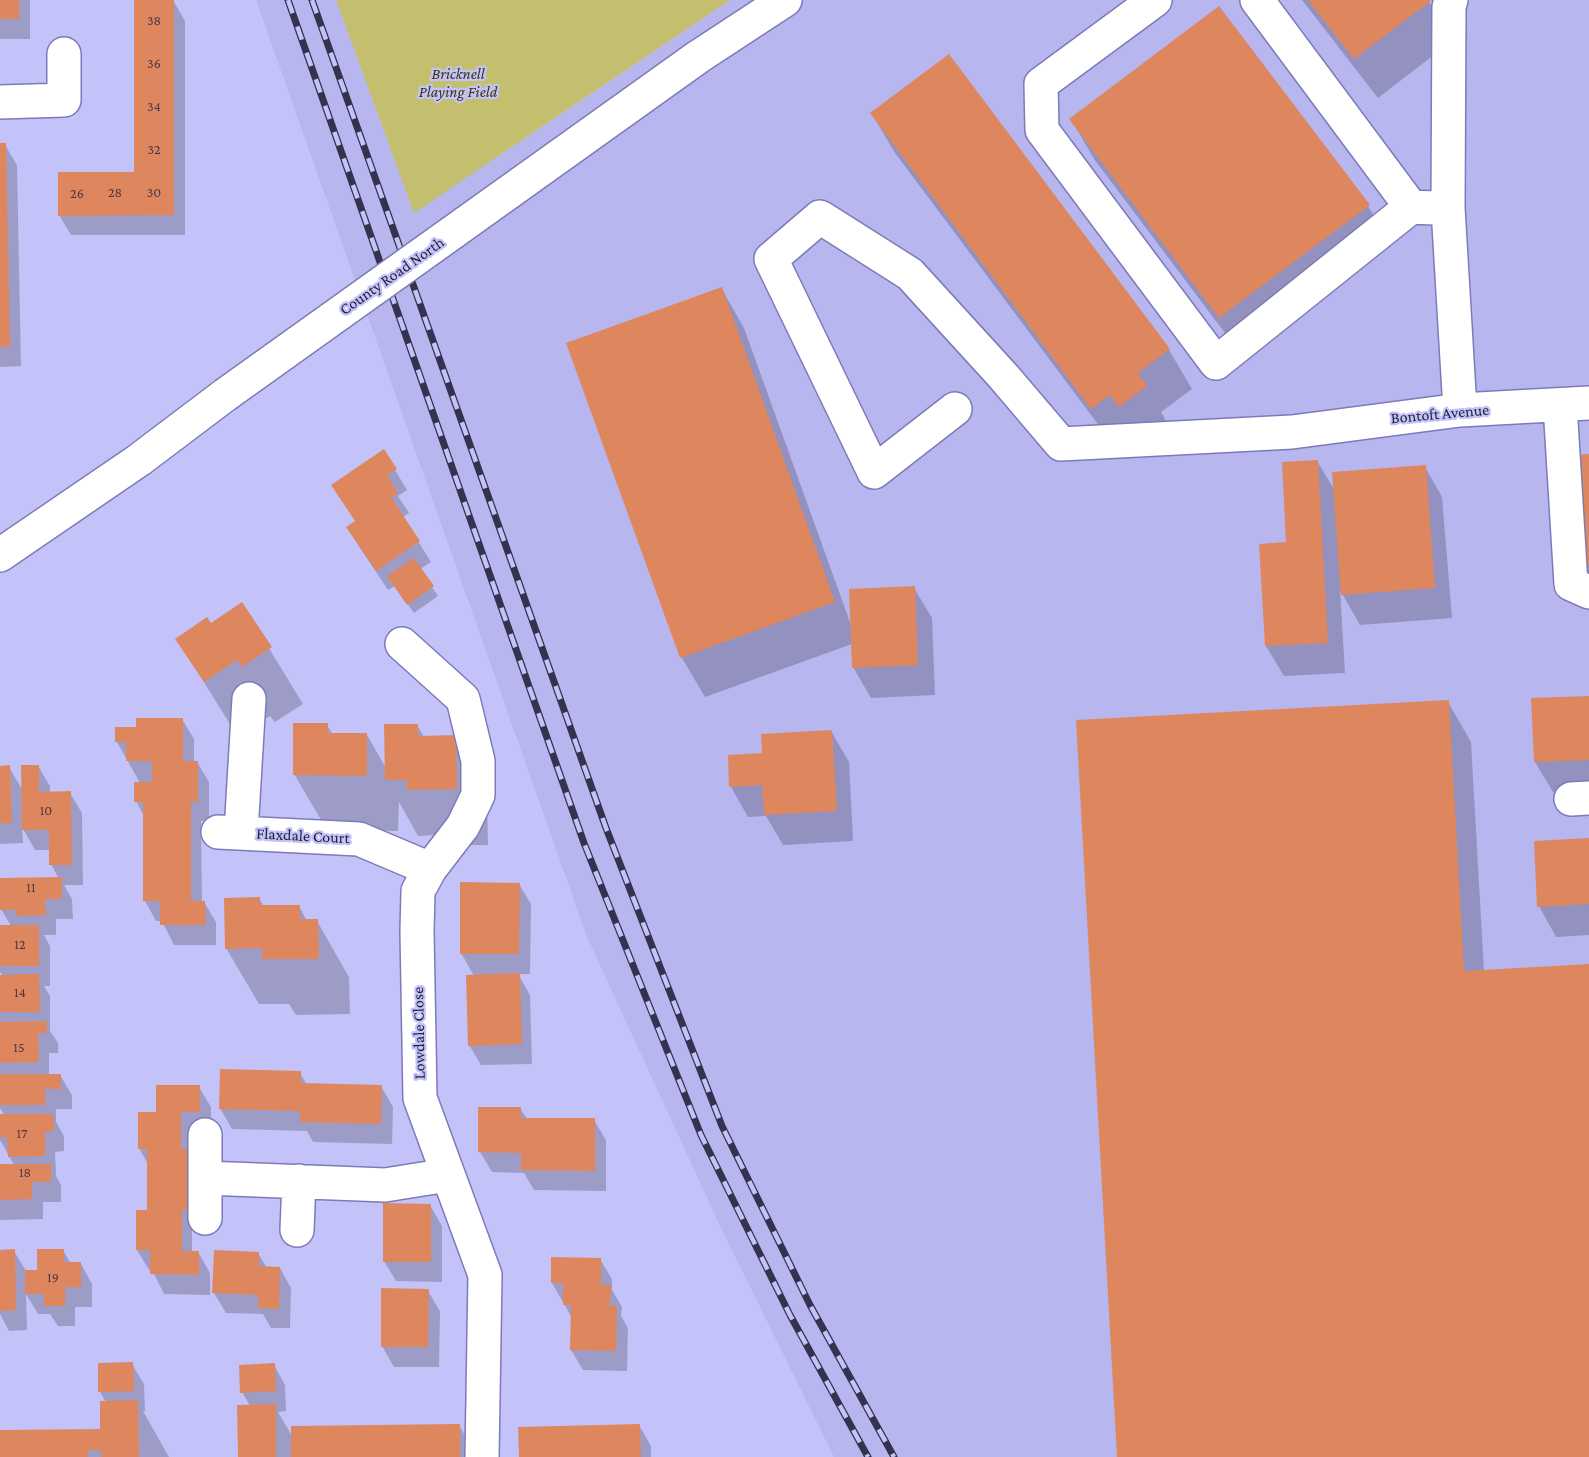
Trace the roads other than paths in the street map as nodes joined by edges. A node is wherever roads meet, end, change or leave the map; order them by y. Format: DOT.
graph roads {
  1 [pos="785,0"];
  2 [pos="1155,0"];
  3 [pos="1257,0"];
  4 [pos="1451,0"];
  5 [pos="64,54"];
  6 [pos="0,102"];
  7 [pos="1412,207"];
  8 [pos="1448,208"];
  9 [pos="1574,404"];
  10 [pos="955,409"];
  11 [pos="1460,410"];
  12 [pos="0,555"];
  13 [pos="1589,592"];
  14 [pos="402,644"];
  15 [pos="249,699"];
  16 [pos="430,869"];
  17 [pos="205,1135"];
  18 [pos="448,1175"];
  19 [pos="205,1178"];
  20 [pos="299,1181"];
  21 [pos="205,1218"];
  22 [pos="297,1230"];
  23 [pos="482,1457"];
  1 -- 12 [label="street, County Road North, bridge"];
  2 -- 7 [label="street"];
  3 -- 7 [label="street"];
  4 -- 8 [label="street"];
  5 -- 6 [label="street"];
  7 -- 8 [label="street"];
  8 -- 11 [label="street"];
  9 -- 11 [label="street, Bontoft Avenue"];
  9 -- 13 [label="street"];
  10 -- 11 [label="street, Bontoft Avenue"];
  14 -- 16 [label="street, Lowdale Close"];
  15 -- 16 [label="street, Flaxdale Court"];
  16 -- 18 [label="street, Lowdale Close"];
  17 -- 19 [label="street"];
  18 -- 20 [label="street"];
  18 -- 23 [label="street, Lowdale Close"];
  19 -- 20 [label="street"];
  19 -- 21 [label="street"];
  20 -- 22 [label="street"];
}
